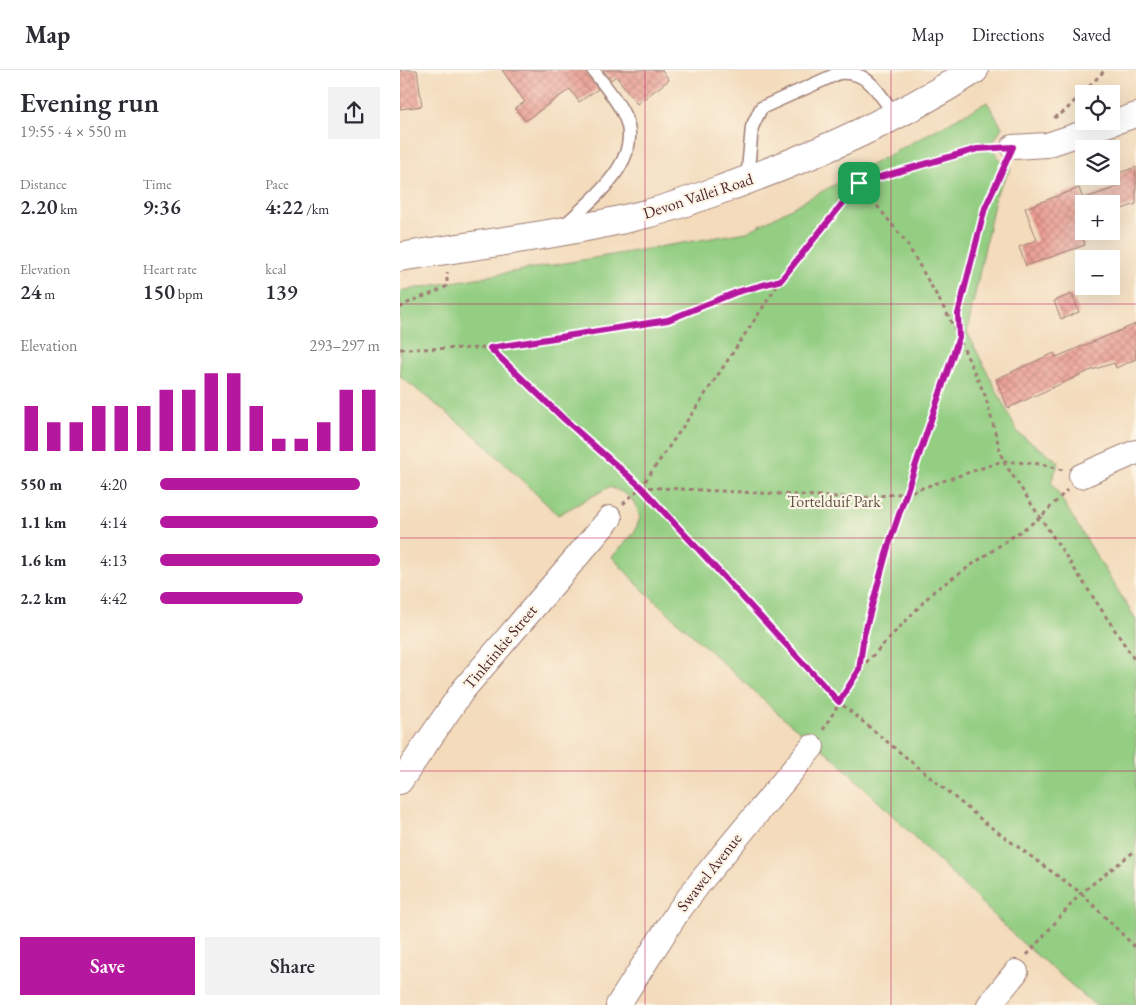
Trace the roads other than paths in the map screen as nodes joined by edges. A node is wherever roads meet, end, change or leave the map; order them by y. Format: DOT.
graph roads {
  1 [pos="593,70"];
  2 [pos="974,70"];
  3 [pos="1136,114"];
  4 [pos="897,116"];
  5 [pos="1013,147"];
  6 [pos="747,180"];
  7 [pos="559,232"];
  8 [pos="400,257"];
  9 [pos="1136,452"];
  10 [pos="1081,476"];
  11 [pos="610,518"];
  12 [pos="812,747"];
  13 [pos="400,782"];
  14 [pos="1016,972"];
  15 [pos="618,1005"];
  16 [pos="989,1005"];
  1 -- 7 [label="lane"];
  2 -- 4 [label="street, Devon Vallei Road"];
  3 -- 5 [label="street"];
  4 -- 6 [label="street, Devon Vallei Road"];
  4 -- 6 [label="lane"];
  6 -- 7 [label="street, Devon Vallei Road"];
  7 -- 8 [label="street, Devon Vallei Road"];
  9 -- 10 [label="street"];
  11 -- 13 [label="street, Tinktinkie Street"];
  12 -- 15 [label="street, Swawel Avenue"];
  14 -- 16 [label="street"];
}
